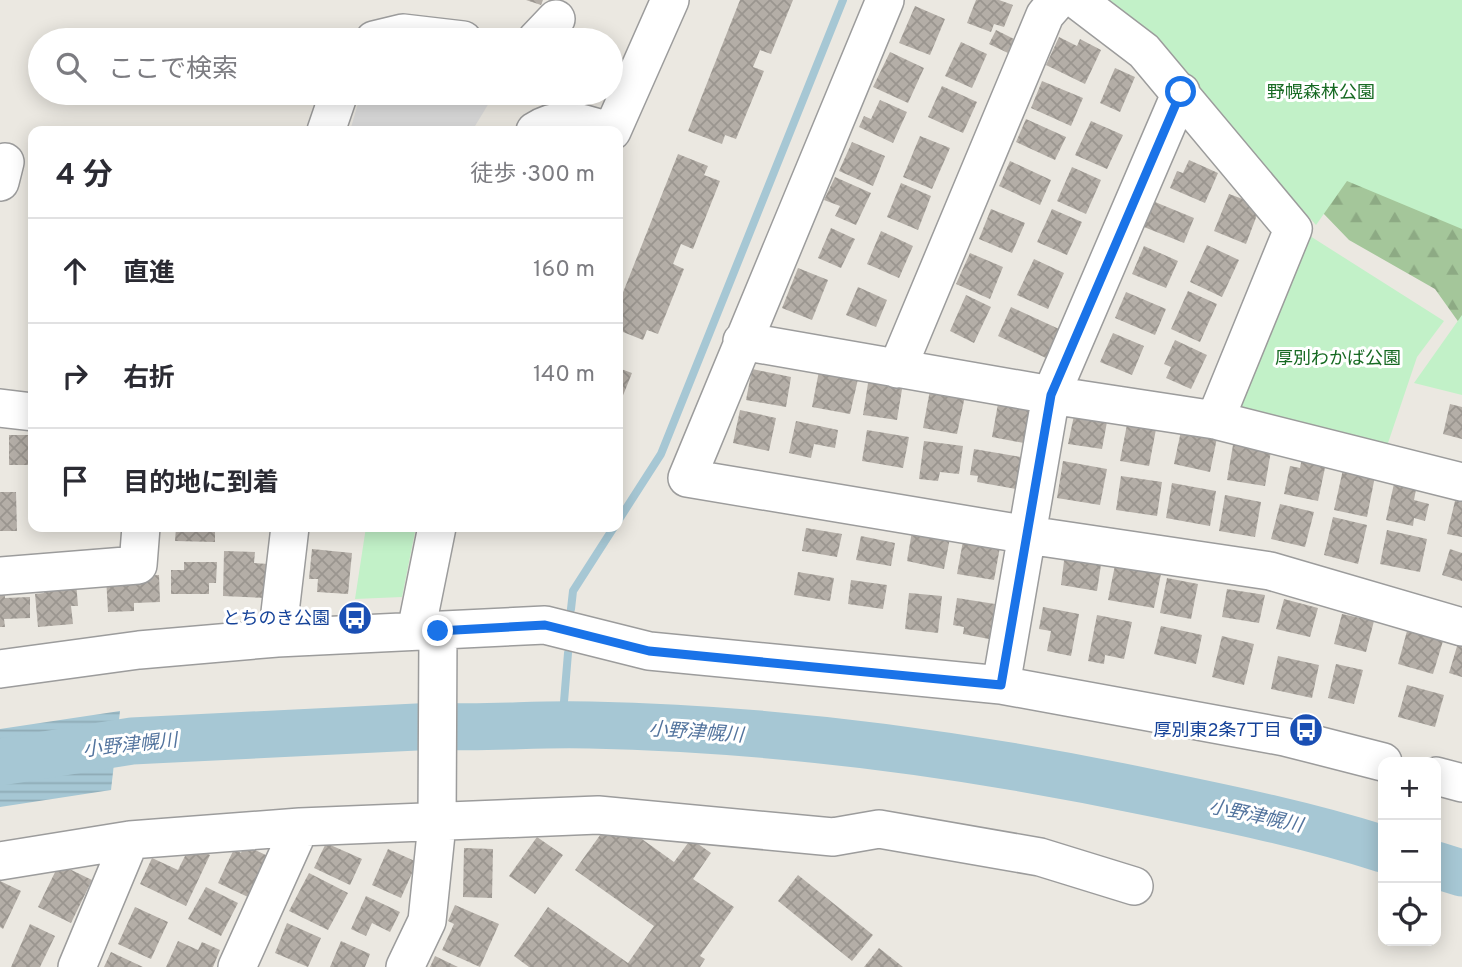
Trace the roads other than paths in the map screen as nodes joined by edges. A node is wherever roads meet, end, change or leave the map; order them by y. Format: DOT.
graph roads {
  1 [pos="670,0"];
  2 [pos="885,0"];
  3 [pos="1058,0"];
  4 [pos="1077,0"];
  5 [pos="1181,92"];
  6 [pos="336,105"];
  7 [pos="328,126"];
  8 [pos="549,126"];
  9 [pos="594,126"];
  10 [pos="614,126"];
  11 [pos="742,341"];
  12 [pos="897,369"];
  13 [pos="1051,395"];
  14 [pos="0,408"];
  15 [pos="28,411"];
  16 [pos="1215,420"];
  17 [pos="1462,482"];
  18 [pos="141,532"];
  19 [pos="289,532"];
  20 [pos="437,532"];
  21 [pos="1028,535"];
  22 [pos="0,576"];
  23 [pos="1462,626"];
  24 [pos="427,631"];
  25 [pos="277,638"];
  26 [pos="0,669"];
  27 [pos="1001,685"];
  28 [pos="1378,761"];
  29 [pos="1441,777"];
  30 [pos="1462,783"];
  31 [pos="437,824"];
  32 [pos="300,827"];
  33 [pos="130,840"];
  34 [pos="0,861"];
  35 [pos="1134,886"];
  36 [pos="76,967"];
  37 [pos="237,967"];
  38 [pos="405,967"];
  1 -- 10 [label="street"];
  2 -- 11 [label="street"];
  3 -- 12 [label="street"];
  4 -- 5 [label="street"];
  5 -- 13 [label="street"];
  5 -- 16 [label="street"];
  6 -- 7 [label="street"];
  8 -- 9 [label="street"];
  11 -- 12 [label="street"];
  11 -- 21 [label="street"];
  12 -- 13 [label="street"];
  13 -- 16 [label="street"];
  13 -- 21 [label="street"];
  14 -- 15 [label="street"];
  16 -- 17 [label="street"];
  18 -- 22 [label="street"];
  19 -- 25 [label="street"];
  20 -- 24 [label="street"];
  21 -- 23 [label="street"];
  21 -- 27 [label="street"];
  24 -- 25 [label="street"];
  24 -- 27 [label="street"];
  24 -- 31 [label="street"];
  25 -- 26 [label="street"];
  27 -- 28 [label="street"];
  29 -- 30 [label="street"];
  31 -- 32 [label="street"];
  31 -- 35 [label="street"];
  31 -- 38 [label="street"];
  32 -- 33 [label="street"];
  32 -- 37 [label="street"];
  33 -- 34 [label="street"];
  33 -- 36 [label="street"];
}
